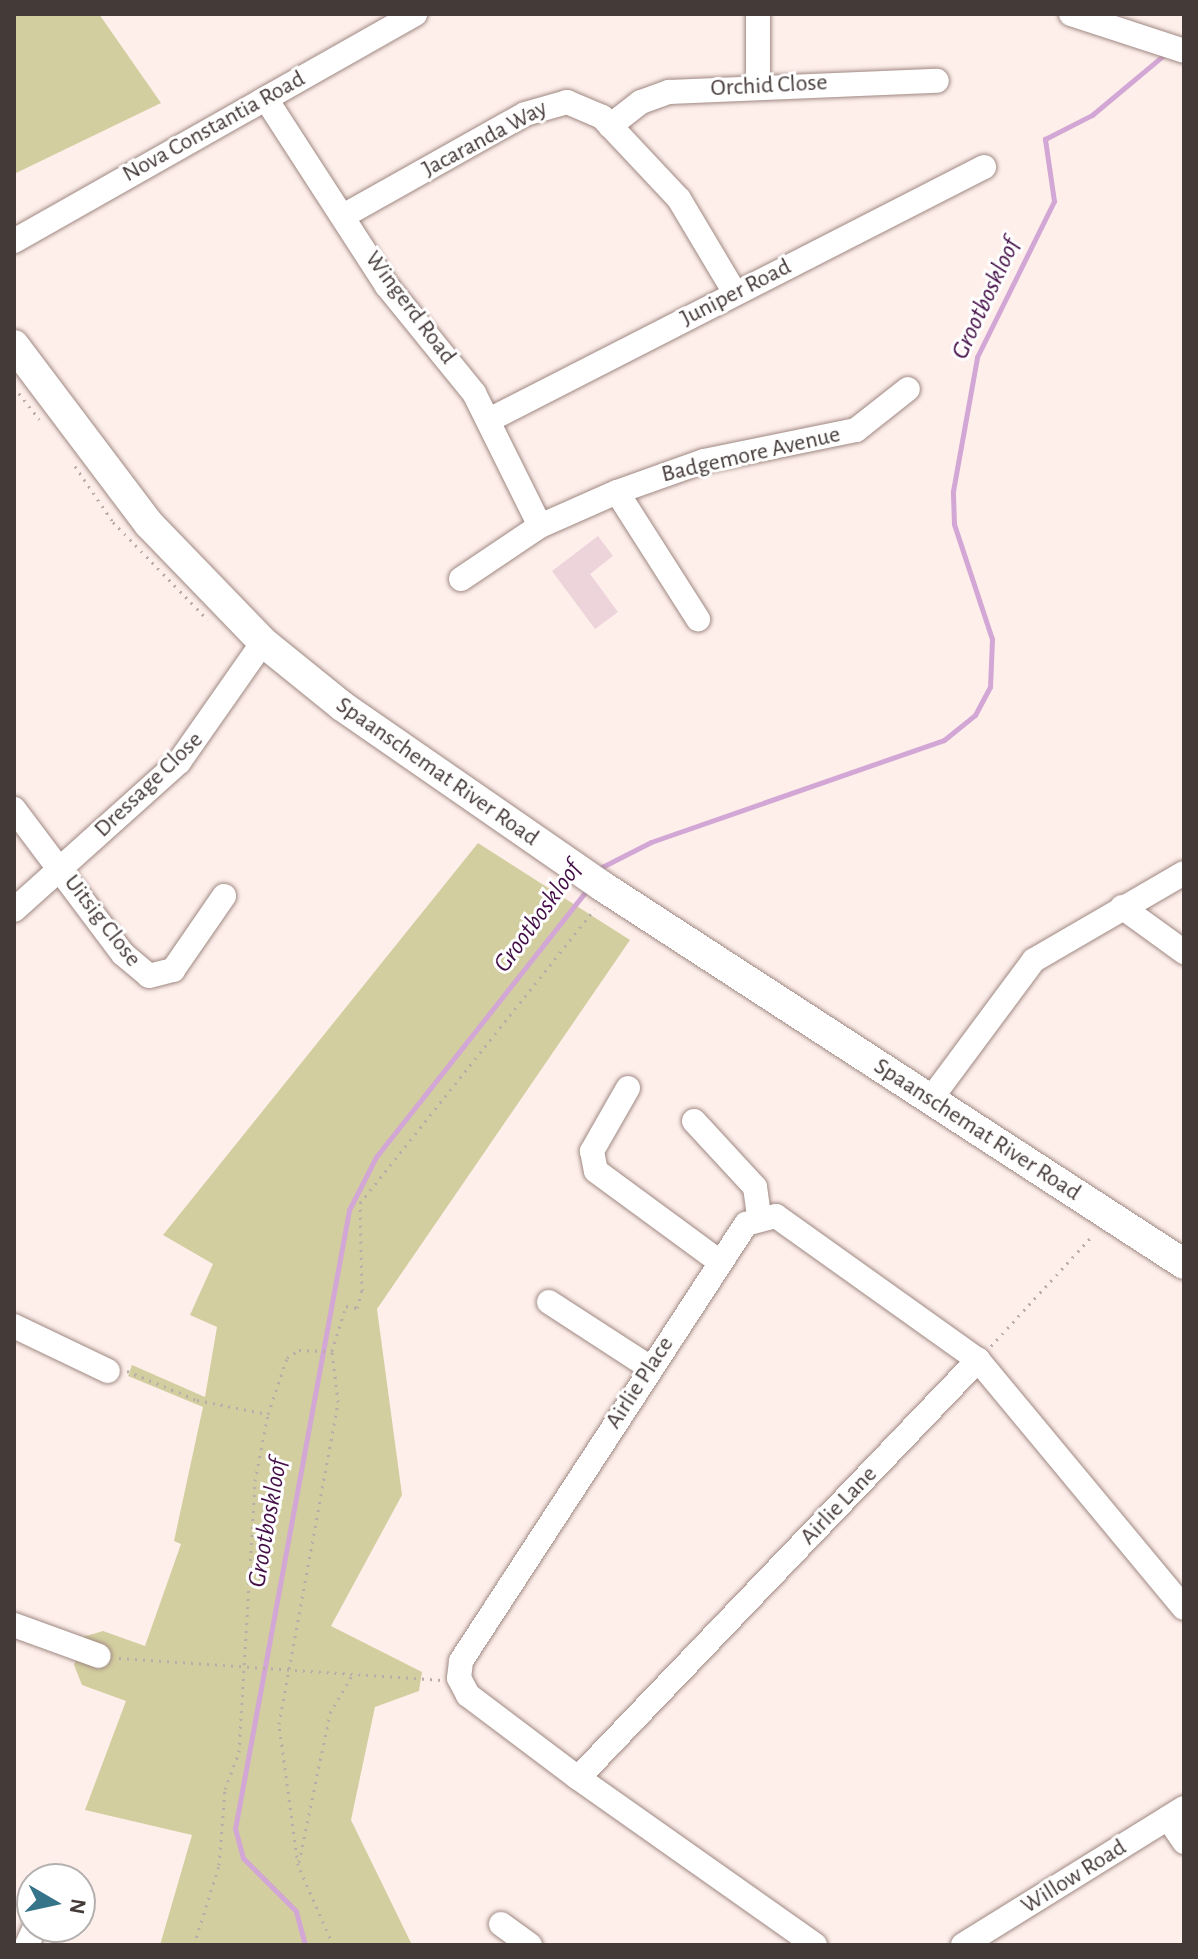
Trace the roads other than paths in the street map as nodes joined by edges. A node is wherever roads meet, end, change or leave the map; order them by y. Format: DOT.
graph roads {
  1 [pos="415,14"];
  2 [pos="758,14"];
  3 [pos="1071,14"];
  4 [pos="1173,47"];
  5 [pos="937,81"];
  6 [pos="758,84"];
  7 [pos="266,99"];
  8 [pos="610,126"];
  9 [pos="984,167"];
  10 [pos="345,215"];
  11 [pos="14,241"];
  12 [pos="735,293"];
  13 [pos="14,345"];
  14 [pos="908,389"];
  15 [pos="489,420"];
  16 [pos="617,492"];
  17 [pos="540,526"];
  18 [pos="461,579"];
  19 [pos="698,619"];
  20 [pos="263,642"];
  21 [pos="14,809"];
  22 [pos="60,868"];
  23 [pos="1184,873"];
  24 [pos="224,896"];
  25 [pos="1122,907"];
  26 [pos="14,910"];
  27 [pos="1184,952"];
  28 [pos="628,1088"];
  29 [pos="930,1100"];
  30 [pos="694,1121"];
  31 [pos="759,1216"];
  32 [pos="720,1262"];
  33 [pos="1184,1264"];
  34 [pos="549,1302"];
  35 [pos="14,1326"];
  36 [pos="978,1360"];
  37 [pos="649,1367"];
  38 [pos="108,1371"];
  39 [pos="1184,1608"];
  40 [pos="14,1625"];
  41 [pos="99,1656"];
  42 [pos="578,1778"];
  43 [pos="1176,1813"];
  44 [pos="1184,1842"];
  45 [pos="501,1924"];
  46 [pos="530,1945"];
  47 [pos="815,1945"];
  48 [pos="963,1945"];
  1 -- 7 [label="street, Nova Constantia Road"];
  2 -- 6 [label="street"];
  3 -- 4 [label="street"];
  5 -- 6 [label="street, Orchid Close"];
  6 -- 8 [label="street, Orchid Close"];
  7 -- 10 [label="street, Wingerd Road"];
  7 -- 11 [label="street, Nova Constantia Road"];
  8 -- 10 [label="street, Jacaranda Way"];
  8 -- 12 [label="street, Jacaranda Way"];
  9 -- 12 [label="street, Juniper Road"];
  10 -- 15 [label="street, Wingerd Road"];
  12 -- 15 [label="street, Juniper Road"];
  13 -- 20 [label="main road, Spaanschemat River Road"];
  14 -- 16 [label="street, Badgemore Avenue"];
  15 -- 17 [label="street, Wingerd Road"];
  16 -- 17 [label="street, Badgemore Avenue"];
  16 -- 19 [label="street"];
  17 -- 18 [label="street, Badgemore Avenue"];
  20 -- 22 [label="street, Dressage Close"];
  20 -- 29 [label="main road, Spaanschemat River Road"];
  21 -- 22 [label="street, Uitsig Close"];
  22 -- 24 [label="street, Uitsig Close"];
  22 -- 26 [label="street, Dressage Close"];
  23 -- 25 [label="street"];
  25 -- 27 [label="street"];
  25 -- 29 [label="street"];
  28 -- 32 [label="street"];
  29 -- 33 [label="main road, Spaanschemat River Road"];
  30 -- 31 [label="street"];
  31 -- 32 [label="street, Airlie Place"];
  31 -- 36 [label="street"];
  32 -- 37 [label="street, Airlie Place"];
  34 -- 37 [label="street"];
  35 -- 38 [label="street"];
  36 -- 39 [label="street"];
  36 -- 42 [label="street, Airlie Lane"];
  37 -- 42 [label="street, Airlie Place"];
  40 -- 41 [label="street"];
  42 -- 47 [label="street"];
  43 -- 44 [label="street"];
  43 -- 48 [label="street, Willow Road"];
  45 -- 46 [label="street"];
}
